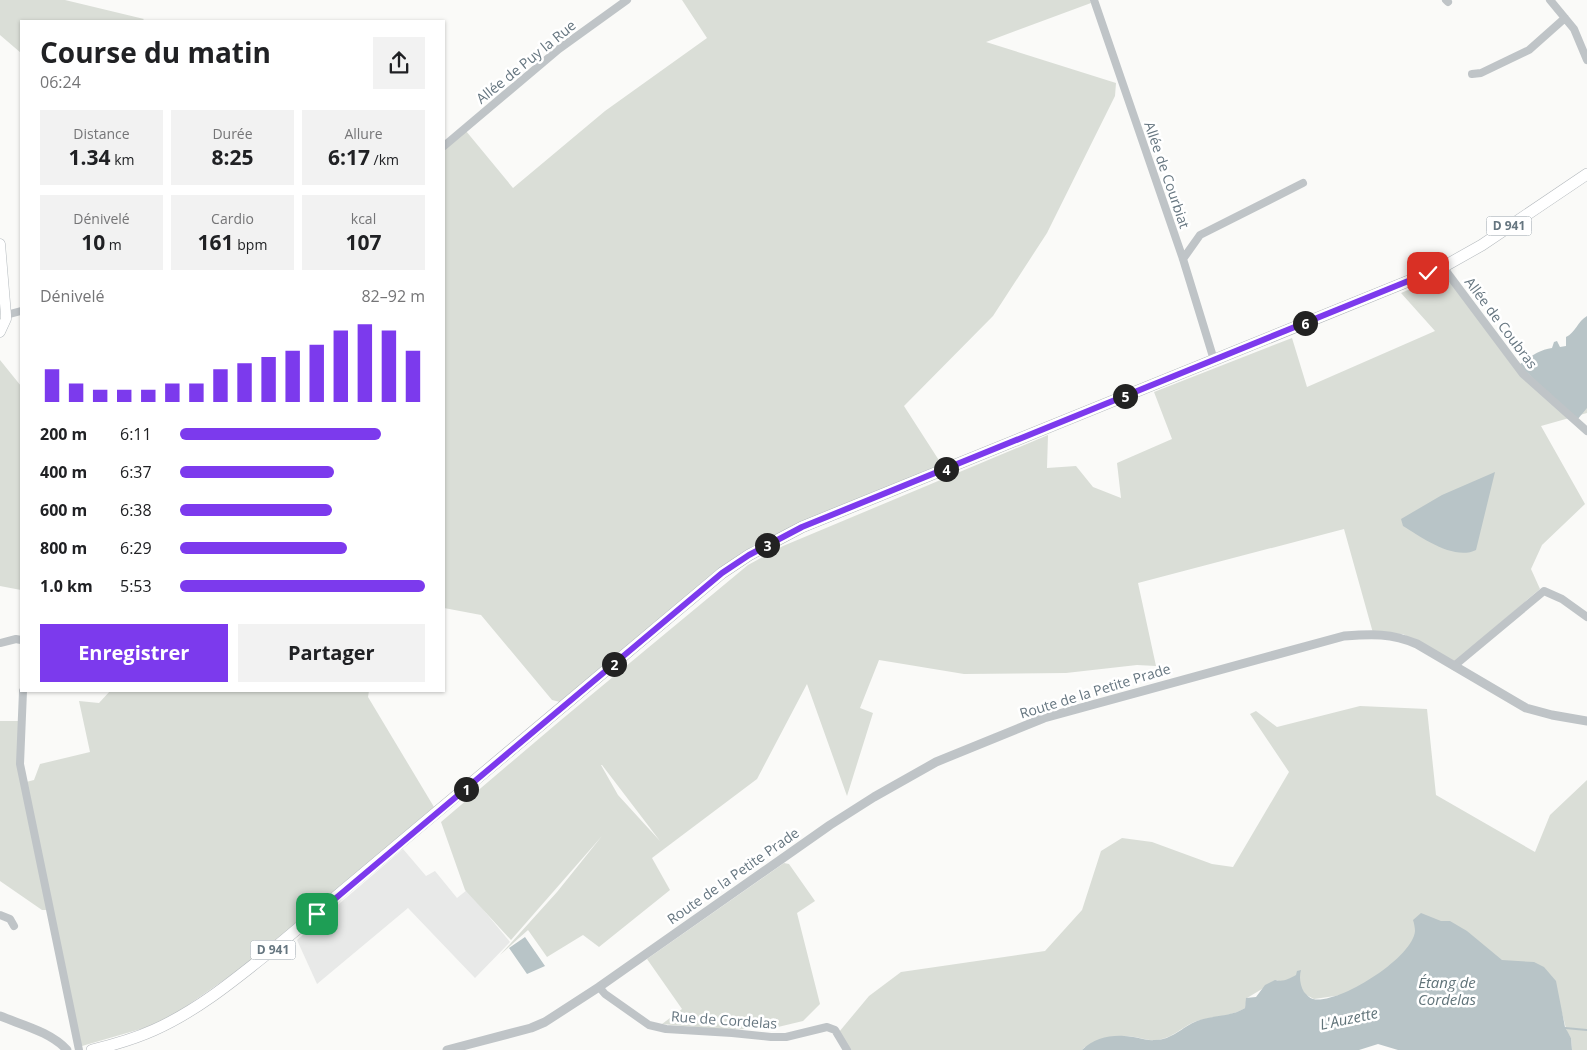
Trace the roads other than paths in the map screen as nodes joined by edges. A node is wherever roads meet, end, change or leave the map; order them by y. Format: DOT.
graph roads {
  1 [pos="627,0"];
  2 [pos="1094,0"];
  3 [pos="1550,0"];
  4 [pos="1565,18"];
  5 [pos="1587,60"];
  6 [pos="1472,74"];
  7 [pos="445,145"];
  8 [pos="1587,174"];
  9 [pos="1303,183"];
  10 [pos="0,244"];
  11 [pos="1182,259"];
  12 [pos="1442,267"];
  13 [pos="20,311"];
  14 [pos="6,315"];
  15 [pos="0,332"];
  16 [pos="1214,360"];
  17 [pos="1587,430"];
  18 [pos="1587,617"];
  19 [pos="20,640"];
  20 [pos="0,643"];
  21 [pos="1454,666"];
  22 [pos="23,692"];
  23 [pos="1587,721"];
  24 [pos="0,915"];
  25 [pos="14,926"];
  26 [pos="599,987"];
  27 [pos="0,1016"];
  28 [pos="67,1050"];
  29 [pos="79,1050"];
  30 [pos="92,1050"];
  31 [pos="447,1050"];
  32 [pos="847,1050"];
  1 -- 7 [label="street, Allée de Puy la Rue"];
  2 -- 11 [label="street, Allée de Courbiat"];
  3 -- 4 [label="street"];
  4 -- 5 [label="street"];
  4 -- 6 [label="street"];
  8 -- 12 [label="main road, D 941"];
  9 -- 11 [label="street"];
  10 -- 14 [label="main road"];
  11 -- 16 [label="street, Allée de Courbiat"];
  12 -- 16 [label="main road, D 941"];
  12 -- 17 [label="street, Allée de Coubras"];
  13 -- 14 [label="street"];
  14 -- 15 [label="main road"];
  16 -- 30 [label="main road, D 941"];
  18 -- 21 [label="street"];
  19 -- 20 [label="street"];
  21 -- 23 [label="street, Route de la Petite Prade"];
  21 -- 26 [label="street, Route de la Petite Prade"];
  22 -- 29 [label="street"];
  24 -- 25 [label="street"];
  26 -- 31 [label="street, Route de la Petite Prade"];
  26 -- 32 [label="street, Rue de Cordelas"];
  27 -- 28 [label="street"];
}
